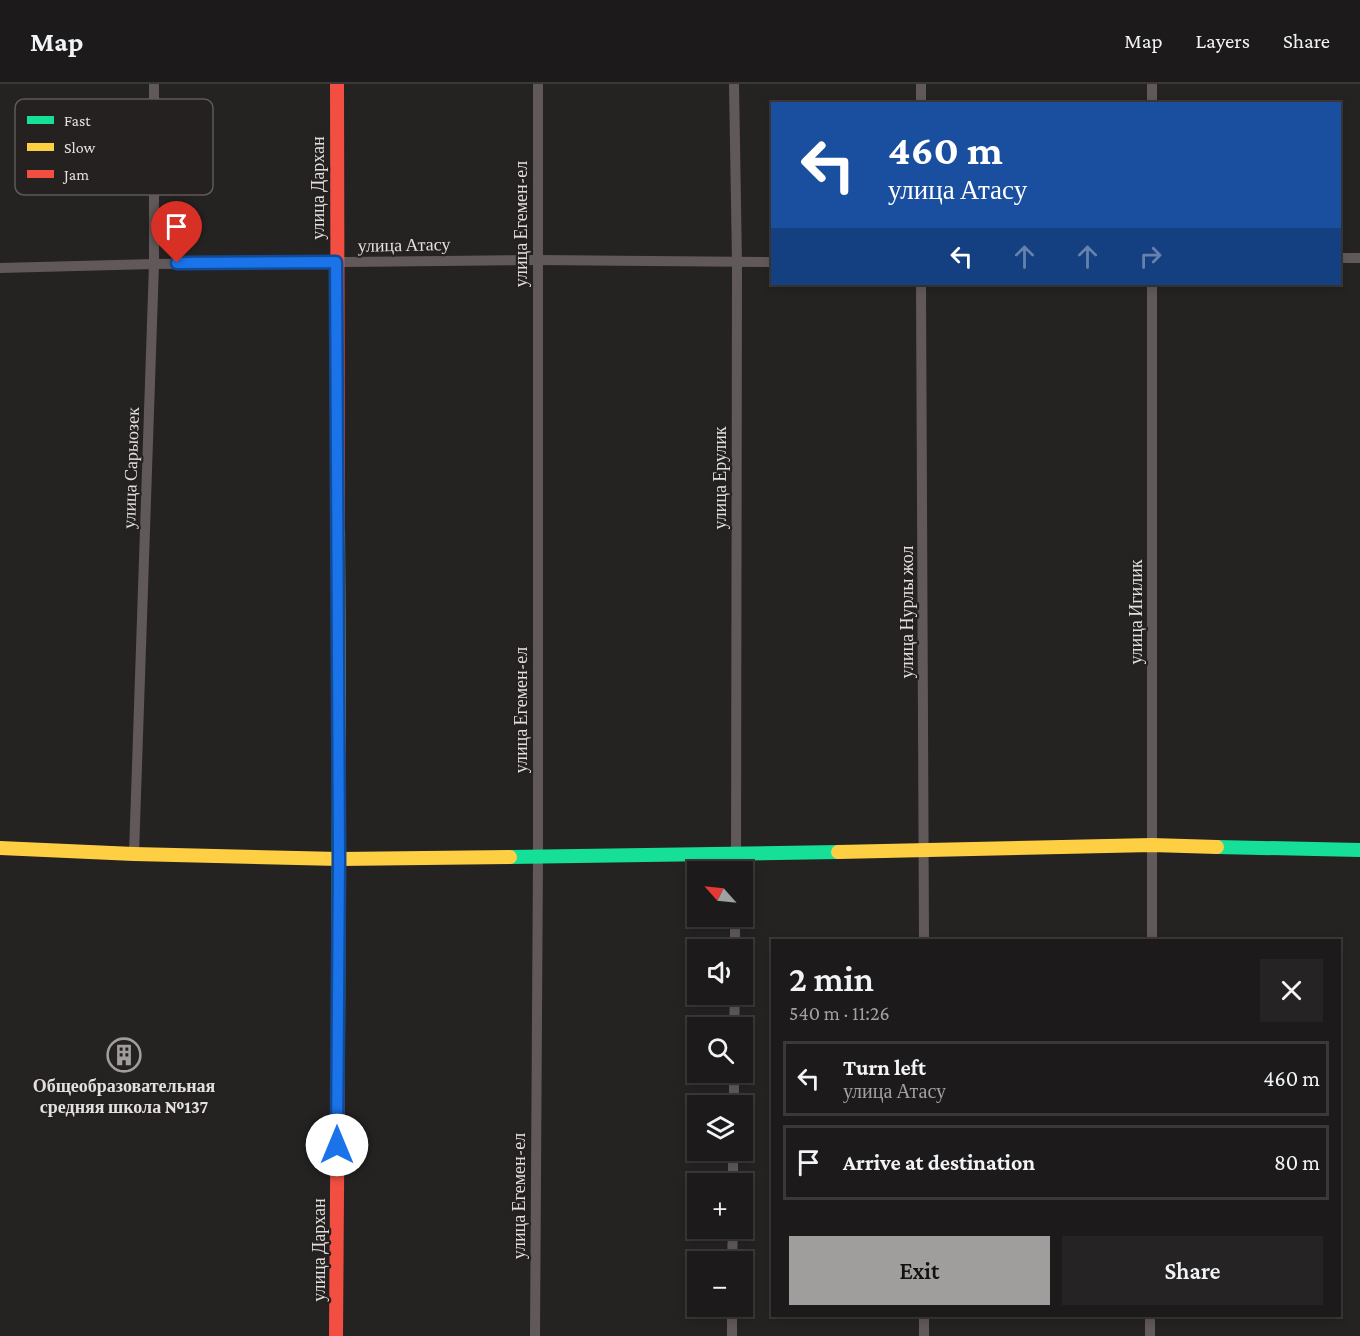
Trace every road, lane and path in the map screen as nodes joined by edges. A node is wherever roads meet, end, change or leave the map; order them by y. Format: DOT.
graph roads {
  1 [pos="337,84"];
  2 [pos="538,84"];
  3 [pos="734,84"];
  4 [pos="921,84"];
  5 [pos="1152,84"];
  6 [pos="921,102"];
  7 [pos="1152,102"];
  8 [pos="154,195"];
  9 [pos="1341,258"];
  10 [pos="1360,258"];
  11 [pos="537,260"];
  12 [pos="336,262"];
  13 [pos="771,262"];
  14 [pos="737,263"];
  15 [pos="154,264"];
  16 [pos="0,268"];
  17 [pos="921,285"];
  18 [pos="1152,285"];
  19 [pos="1152,845"];
  20 [pos="0,848"];
  21 [pos="1360,850"];
  22 [pos="924,851"];
  23 [pos="134,854"];
  24 [pos="736,854"];
  25 [pos="537,857"];
  26 [pos="339,859"];
  27 [pos="736,861"];
  28 [pos="924,939"];
  29 [pos="1152,939"];
  30 [pos="732,1317"];
  31 [pos="924,1317"];
  32 [pos="1150,1317"];
  33 [pos="336,1336"];
  34 [pos="535,1336"];
  35 [pos="732,1336"];
  36 [pos="924,1336"];
  37 [pos="1150,1336"];
  1 -- 12 [label="street, улица Дархан"];
  2 -- 11 [label="street, улица Егемен-ел"];
  3 -- 14 [label="street, улица Ерулик"];
  4 -- 6 [label="street"];
  5 -- 7 [label="street"];
  8 -- 15 [label="street, улица Сарыозек"];
  9 -- 10 [label="street"];
  11 -- 12 [label="street, улица Атасу"];
  11 -- 14 [label="street, улица Атасу"];
  11 -- 25 [label="street, улица Егемен-ел"];
  12 -- 15 [label="street, улица Атасу"];
  12 -- 26 [label="street, улица Дархан"];
  13 -- 14 [label="street, улица Атасу"];
  14 -- 24 [label="street, улица Ерулик"];
  15 -- 16 [label="street, улица Атасу"];
  15 -- 23 [label="street, улица Сарыозек"];
  17 -- 22 [label="street, улица Нурлы жол"];
  18 -- 19 [label="street, улица Игилик"];
  19 -- 21 [label="street"];
  19 -- 22 [label="street"];
  19 -- 29 [label="street, улица Игилик"];
  20 -- 23 [label="street"];
  22 -- 24 [label="street"];
  22 -- 28 [label="street, улица Нурлы жол"];
  23 -- 26 [label="street"];
  24 -- 25 [label="street"];
  24 -- 27 [label="street, улица Ерулик"];
  25 -- 26 [label="street"];
  25 -- 34 [label="street, улица Егемен-ел"];
  26 -- 33 [label="street, улица Дархан"];
  30 -- 35 [label="street"];
  31 -- 36 [label="street"];
  32 -- 37 [label="street"];
}
